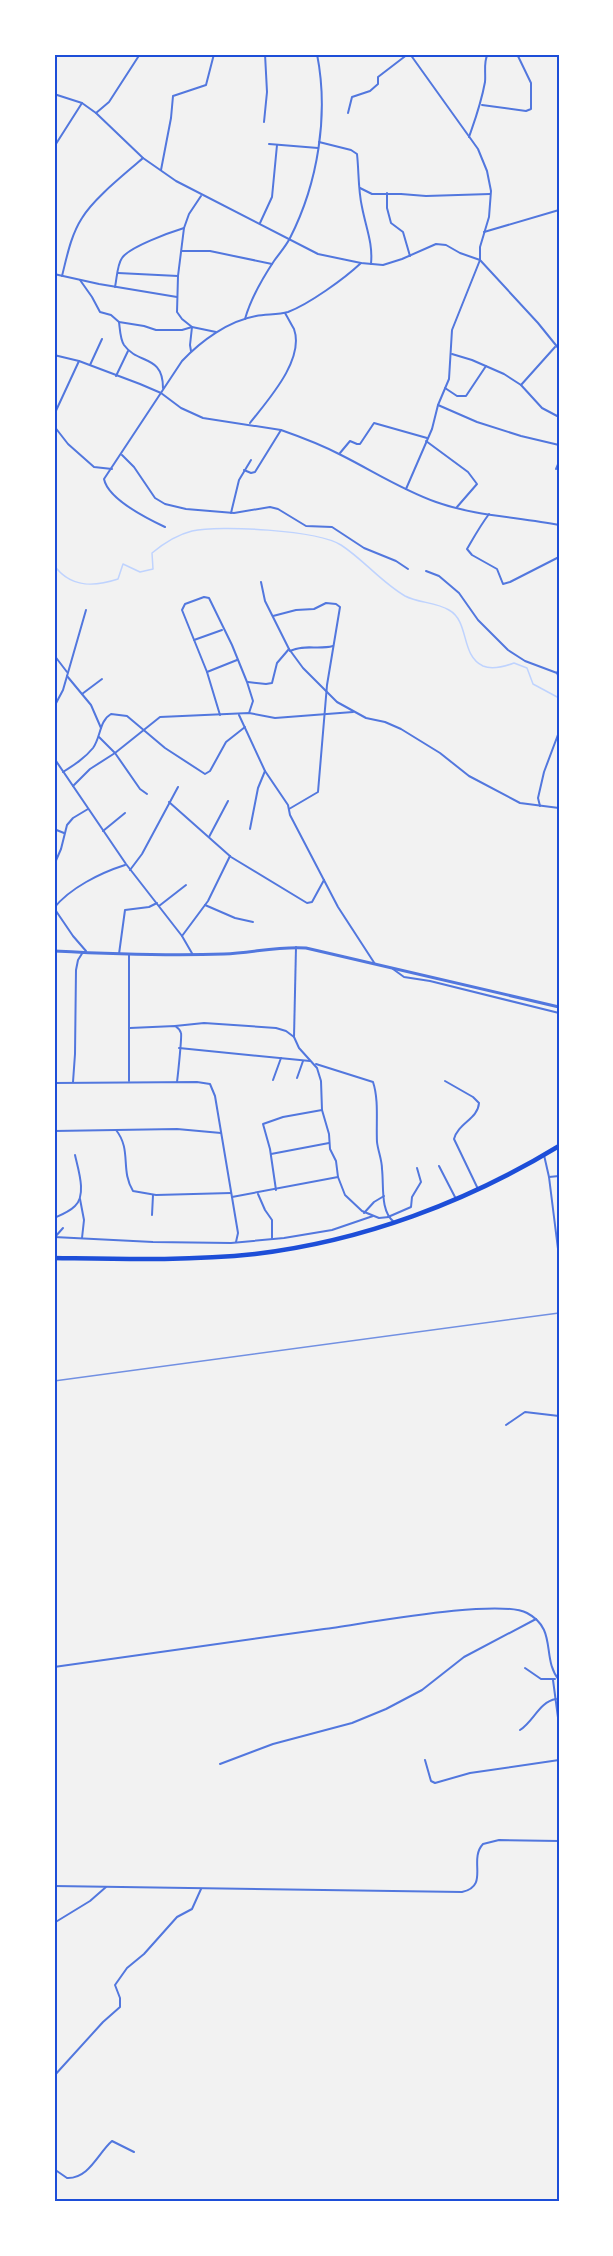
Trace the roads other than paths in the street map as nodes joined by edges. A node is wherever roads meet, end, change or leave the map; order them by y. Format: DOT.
graph roads {
  1 [pos="140,54"];
  2 [pos="214,54"];
  3 [pos="265,54"];
  4 [pos="317,54"];
  5 [pos="409,54"];
  6 [pos="488,54"];
  7 [pos="517,54"];
  8 [pos="54,94"];
  9 [pos="82,103"];
  10 [pos="482,105"];
  11 [pos="96,113"];
  12 [pos="348,113"];
  13 [pos="264,122"];
  14 [pos="469,137"];
  15 [pos="319,142"];
  16 [pos="268,144"];
  17 [pos="277,145"];
  18 [pos="54,147"];
  19 [pos="318,148"];
  20 [pos="143,158"];
  21 [pos="161,170"];
  22 [pos="359,187"];
  23 [pos="387,193"];
  24 [pos="490,194"];
  25 [pos="201,195"];
  26 [pos="559,210"];
  27 [pos="260,223"];
  28 [pos="184,228"];
  29 [pos="484,232"];
  30 [pos="289,240"];
  31 [pos="182,251"];
  32 [pos="410,256"];
  33 [pos="480,260"];
  34 [pos="361,263"];
  35 [pos="272,264"];
  36 [pos="371,264"];
  37 [pos="118,273"];
  38 [pos="54,274"];
  39 [pos="62,276"];
  40 [pos="178,276"];
  41 [pos="80,280"];
  42 [pos="115,287"];
  43 [pos="177,297"];
  44 [pos="285,313"];
  45 [pos="245,319"];
  46 [pos="119,322"];
  47 [pos="192,327"];
  48 [pos="217,332"];
  49 [pos="102,339"];
  50 [pos="556,346"];
  51 [pos="559,349"];
  52 [pos="129,350"];
  53 [pos="192,351"];
  54 [pos="452,354"];
  55 [pos="54,355"];
  56 [pos="79,361"];
  57 [pos="90,365"];
  58 [pos="486,366"];
  59 [pos="116,375"];
  60 [pos="521,385"];
  61 [pos="444,387"];
  62 [pos="163,388"];
  63 [pos="160,393"];
  64 [pos="438,405"];
  65 [pos="54,413"];
  66 [pos="559,417"];
  67 [pos="249,424"];
  68 [pos="54,426"];
  69 [pos="281,430"];
  70 [pos="427,439"];
  71 [pos="559,445"];
  72 [pos="340,454"];
  73 [pos="122,455"];
  74 [pos="251,460"];
  75 [pos="559,462"];
  76 [pos="112,469"];
  77 [pos="555,469"];
  78 [pos="244,470"];
  79 [pos="406,489"];
  80 [pos="456,508"];
  81 [pos="231,513"];
  82 [pos="489,514"];
  83 [pos="559,525"];
  84 [pos="165,527"];
  85 [pos="559,557"];
  86 [pos="408,569"];
  87 [pos="426,571"];
  88 [pos="261,582"];
  89 [pos="86,610"];
  90 [pos="273,616"];
  91 [pos="223,629"];
  92 [pos="194,640"];
  93 [pos="333,646"];
  94 [pos="289,650"];
  95 [pos="54,655"];
  96 [pos="237,660"];
  97 [pos="559,669"];
  98 [pos="207,672"];
  99 [pos="557,673"];
  100 [pos="67,674"];
  101 [pos="559,678"];
  102 [pos="102,679"];
  103 [pos="247,682"];
  104 [pos="326,693"];
  105 [pos="82,694"];
  106 [pos="54,707"];
  107 [pos="354,712"];
  108 [pos="249,713"];
  109 [pos="238,714"];
  110 [pos="324,714"];
  111 [pos="220,715"];
  112 [pos="245,727"];
  113 [pos="101,729"];
  114 [pos="142,730"];
  115 [pos="559,732"];
  116 [pos="99,736"];
  117 [pos="115,753"];
  118 [pos="54,758"];
  119 [pos="265,771"];
  120 [pos="63,772"];
  121 [pos="73,786"];
  122 [pos="178,787"];
  123 [pos="147,794"];
  124 [pos="228,801"];
  125 [pos="169,802"];
  126 [pos="540,807"];
  127 [pos="559,808"];
  128 [pos="88,809"];
  129 [pos="289,809"];
  130 [pos="125,813"];
  131 [pos="54,829"];
  132 [pos="250,829"];
  133 [pos="103,831"];
  134 [pos="64,833"];
  135 [pos="209,837"];
  136 [pos="230,856"];
  137 [pos="126,864"];
  138 [pos="54,865"];
  139 [pos="130,870"];
  140 [pos="324,880"];
  141 [pos="186,885"];
  142 [pos="158,905"];
  143 [pos="205,905"];
  144 [pos="54,908"];
  145 [pos="253,922"];
  146 [pos="182,936"];
  147 [pos="296,947"];
  148 [pos="54,951"];
  149 [pos="86,953"];
  150 [pos="119,954"];
  151 [pos="129,955"];
  152 [pos="193,955"];
  153 [pos="375,964"];
  154 [pos="393,969"];
  155 [pos="559,1007"];
  156 [pos="559,1013"];
  157 [pos="175,1026"];
  158 [pos="130,1028"];
  159 [pos="294,1037"];
  160 [pos="179,1048"];
  161 [pos="281,1058"];
  162 [pos="303,1060"];
  163 [pos="315,1063"];
  164 [pos="297,1078"];
  165 [pos="273,1080"];
  166 [pos="72,1082"];
  167 [pos="129,1082"];
  168 [pos="177,1082"];
  169 [pos="444,1082"];
  170 [pos="54,1083"];
  171 [pos="322,1110"];
  172 [pos="116,1130"];
  173 [pos="54,1131"];
  174 [pos="221,1133"];
  175 [pos="329,1143"];
  176 [pos="559,1146"];
  177 [pos="271,1154"];
  178 [pos="75,1155"];
  179 [pos="544,1155"];
  180 [pos="440,1166"];
  181 [pos="417,1168"];
  182 [pos="559,1176"];
  183 [pos="338,1177"];
  184 [pos="549,1177"];
  185 [pos="478,1189"];
  186 [pos="276,1190"];
  187 [pos="258,1194"];
  188 [pos="153,1195"];
  189 [pos="232,1195"];
  190 [pos="384,1196"];
  191 [pos="80,1198"];
  192 [pos="456,1199"];
  193 [pos="364,1212"];
  194 [pos="152,1215"];
  195 [pos="373,1216"];
  196 [pos="389,1217"];
  197 [pos="54,1218"];
  198 [pos="395,1222"];
  199 [pos="557,1223"];
  200 [pos="63,1228"];
  201 [pos="238,1233"];
  202 [pos="55,1237"];
  203 [pos="82,1238"];
  204 [pos="272,1239"];
  205 [pos="245,1241"];
  206 [pos="236,1242"];
  207 [pos="559,1257"];
  208 [pos="54,1258"];
  209 [pos="559,1416"];
  210 [pos="506,1425"];
  211 [pos="536,1619"];
  212 [pos="54,1666"];
  213 [pos="525,1668"];
  214 [pos="558,1679"];
  215 [pos="553,1680"];
  216 [pos="556,1699"];
  217 [pos="559,1723"];
  218 [pos="520,1730"];
  219 [pos="425,1760"];
  220 [pos="559,1760"];
  221 [pos="220,1764"];
  222 [pos="559,1841"];
  223 [pos="54,1886"];
  224 [pos="106,1887"];
  225 [pos="201,1889"];
  226 [pos="54,1923"];
  227 [pos="54,2076"];
  228 [pos="134,2152"];
  229 [pos="54,2169"];
  1 -- 11 [label="street"];
  2 -- 21 [label="street"];
  3 -- 13 [label="street"];
  4 -- 15 [label="street"];
  5 -- 12 [label="street"];
  5 -- 14 [label="street"];
  6 -- 10 [label="street"];
  7 -- 10 [label="street"];
  8 -- 9 [label="street"];
  9 -- 11 [label="street"];
  9 -- 18 [label="street"];
  10 -- 14 [label="street"];
  11 -- 20 [label="street"];
  14 -- 24 [label="street"];
  15 -- 19 [label="street"];
  15 -- 22 [label="street"];
  16 -- 17 [label="street"];
  17 -- 19 [label="street"];
  17 -- 27 [label="street"];
  19 -- 30 [label="street"];
  20 -- 21 [label="street"];
  20 -- 39 [label="street"];
  21 -- 25 [label="street"];
  22 -- 23 [label="street"];
  22 -- 36 [label="street"];
  23 -- 24 [label="street"];
  23 -- 32 [label="street"];
  24 -- 29 [label="street"];
  25 -- 27 [label="street"];
  25 -- 28 [label="street"];
  26 -- 29 [label="street"];
  27 -- 30 [label="street"];
  28 -- 31 [label="street"];
  28 -- 37 [label="street"];
  29 -- 33 [label="street"];
  30 -- 34 [label="street"];
  30 -- 35 [label="street"];
  31 -- 35 [label="street"];
  31 -- 40 [label="street"];
  32 -- 33 [label="street"];
  32 -- 36 [label="street"];
  33 -- 50 [label="street"];
  33 -- 54 [label="street"];
  34 -- 36 [label="street"];
  34 -- 44 [label="street"];
  35 -- 45 [label="street"];
  37 -- 40 [label="street"];
  37 -- 42 [label="street"];
  38 -- 39 [label="street"];
  39 -- 41 [label="street"];
  40 -- 43 [label="street"];
  41 -- 42 [label="street"];
  41 -- 46 [label="street"];
  42 -- 43 [label="street"];
  43 -- 47 [label="street"];
  44 -- 45 [label="street"];
  44 -- 67 [label="street"];
  45 -- 48 [label="street"];
  46 -- 47 [label="street"];
  46 -- 52 [label="street"];
  47 -- 48 [label="street"];
  47 -- 53 [label="street"];
  48 -- 53 [label="street"];
  49 -- 57 [label="street"];
  50 -- 51 [label="street"];
  50 -- 60 [label="street"];
  52 -- 59 [label="street"];
  52 -- 62 [label="street"];
  53 -- 62 [label="street"];
  54 -- 58 [label="street"];
  54 -- 61 [label="street"];
  55 -- 56 [label="street"];
  56 -- 57 [label="street"];
  56 -- 65 [label="street"];
  57 -- 59 [label="street"];
  58 -- 60 [label="street"];
  58 -- 61 [label="street"];
  59 -- 63 [label="street"];
  60 -- 66 [label="street"];
  61 -- 64 [label="street"];
  62 -- 63 [label="street"];
  63 -- 67 [label="street"];
  63 -- 73 [label="street"];
  64 -- 70 [label="street"];
  64 -- 71 [label="street"];
  67 -- 69 [label="street"];
  68 -- 76 [label="street"];
  69 -- 72 [label="street"];
  69 -- 78 [label="street"];
  70 -- 72 [label="street"];
  70 -- 79 [label="street"];
  70 -- 80 [label="street"];
  72 -- 79 [label="street"];
  73 -- 76 [label="street"];
  73 -- 81 [label="street"];
  74 -- 78 [label="street"];
  75 -- 77 [label="street"];
  76 -- 84 [label="street"];
  78 -- 81 [label="street"];
  79 -- 80 [label="street"];
  80 -- 82 [label="street"];
  81 -- 86 [label="street"];
  82 -- 83 [label="street"];
  82 -- 85 [label="street"];
  87 -- 99 [label="street"];
  88 -- 90 [label="street"];
  89 -- 100 [label="street"];
  90 -- 93 [label="street"];
  90 -- 94 [label="street"];
  91 -- 92 [label="street"];
  91 -- 92 [label="street"];
  91 -- 96 [label="street"];
  92 -- 98 [label="street"];
  93 -- 94 [label="street"];
  93 -- 104 [label="street"];
  94 -- 103 [label="street"];
  94 -- 104 [label="street"];
  95 -- 100 [label="street"];
  96 -- 98 [label="street"];
  96 -- 103 [label="street"];
  97 -- 99 [label="street"];
  98 -- 111 [label="street"];
  99 -- 101 [label="street"];
  100 -- 105 [label="street"];
  100 -- 106 [label="street"];
  102 -- 105 [label="street"];
  103 -- 108 [label="street"];
  104 -- 107 [label="street"];
  104 -- 110 [label="street"];
  105 -- 113 [label="street"];
  107 -- 110 [label="street"];
  107 -- 126 [label="street"];
  108 -- 109 [label="street"];
  108 -- 110 [label="street"];
  109 -- 111 [label="street"];
  109 -- 112 [label="street"];
  110 -- 129 [label="street"];
  111 -- 114 [label="street"];
  112 -- 114 [label="street"];
  112 -- 119 [label="street"];
  113 -- 114 [label="street"];
  113 -- 116 [label="street"];
  114 -- 117 [label="street"];
  115 -- 126 [label="street"];
  116 -- 117 [label="street"];
  116 -- 120 [label="street"];
  117 -- 121 [label="street"];
  117 -- 123 [label="street"];
  118 -- 120 [label="street"];
  119 -- 129 [label="street"];
  119 -- 132 [label="street"];
  120 -- 121 [label="street"];
  121 -- 128 [label="street"];
  122 -- 125 [label="street"];
  124 -- 135 [label="street"];
  125 -- 135 [label="street"];
  125 -- 139 [label="street"];
  126 -- 127 [label="street"];
  128 -- 133 [label="street"];
  128 -- 134 [label="street"];
  129 -- 140 [label="street"];
  130 -- 133 [label="street"];
  131 -- 134 [label="street"];
  133 -- 137 [label="street"];
  134 -- 138 [label="street"];
  135 -- 136 [label="street"];
  136 -- 140 [label="street"];
  136 -- 143 [label="street"];
  137 -- 139 [label="street"];
  137 -- 144 [label="street"];
  139 -- 142 [label="street"];
  140 -- 153 [label="street"];
  141 -- 142 [label="street"];
  142 -- 146 [label="street"];
  142 -- 150 [label="street"];
  143 -- 145 [label="street"];
  143 -- 146 [label="street"];
  144 -- 149 [label="street"];
  146 -- 152 [label="street"];
  147 -- 152 [label="street"];
  147 -- 153 [label="street"];
  147 -- 159 [label="street"];
  148 -- 149 [label="street"];
  149 -- 150 [label="street"];
  149 -- 166 [label="street"];
  150 -- 151 [label="street"];
  151 -- 152 [label="street"];
  151 -- 158 [label="street"];
  153 -- 154 [label="street"];
  154 -- 155 [label="street"];
  154 -- 156 [label="street"];
  157 -- 158 [label="street"];
  157 -- 159 [label="street"];
  157 -- 160 [label="street"];
  158 -- 167 [label="street"];
  159 -- 163 [label="street"];
  160 -- 161 [label="street"];
  160 -- 168 [label="street"];
  161 -- 162 [label="street"];
  161 -- 165 [label="street"];
  162 -- 163 [label="street"];
  162 -- 164 [label="street"];
  163 -- 171 [label="street"];
  163 -- 190 [label="street"];
  166 -- 167 [label="street"];
  166 -- 170 [label="street"];
  167 -- 168 [label="street"];
  168 -- 174 [label="street"];
  169 -- 185 [label="street"];
  171 -- 175 [label="street"];
  171 -- 177 [label="street"];
  172 -- 173 [label="street"];
  172 -- 174 [label="street"];
  172 -- 188 [label="street"];
  174 -- 189 [label="street"];
  175 -- 177 [label="street"];
  175 -- 183 [label="street"];
  176 -- 179 [label="highway"];
  177 -- 186 [label="street"];
  178 -- 191 [label="street"];
  179 -- 184 [label="street"];
  179 -- 185 [label="highway"];
  180 -- 192 [label="street"];
  181 -- 196 [label="street"];
  182 -- 184 [label="street"];
  183 -- 186 [label="street"];
  183 -- 193 [label="street"];
  184 -- 199 [label="street"];
  185 -- 192 [label="highway"];
  186 -- 187 [label="street"];
  187 -- 189 [label="street"];
  187 -- 204 [label="street"];
  188 -- 189 [label="street"];
  188 -- 194 [label="street"];
  189 -- 201 [label="street"];
  190 -- 193 [label="street"];
  190 -- 196 [label="street"];
  191 -- 197 [label="street"];
  191 -- 203 [label="street"];
  192 -- 198 [label="highway"];
  193 -- 195 [label="street"];
  195 -- 196 [label="street"];
  195 -- 204 [label="street"];
  196 -- 198 [label="street"];
  198 -- 208 [label="highway"];
  199 -- 207 [label="street"];
  200 -- 202 [label="street"];
  201 -- 205 [label="street"];
  201 -- 206 [label="street"];
  202 -- 203 [label="street"];
  203 -- 206 [label="street"];
  204 -- 205 [label="street"];
  205 -- 206 [label="street"];
  209 -- 210 [label="street"];
  211 -- 212 [label="street"];
  211 -- 214 [label="street"];
  211 -- 221 [label="street"];
  213 -- 215 [label="street"];
  214 -- 215 [label="street"];
  215 -- 216 [label="street"];
  216 -- 217 [label="street"];
  216 -- 218 [label="street"];
  219 -- 220 [label="street"];
  222 -- 225 [label="street"];
  223 -- 224 [label="street"];
  224 -- 225 [label="street"];
  224 -- 226 [label="street"];
  225 -- 227 [label="street"];
  228 -- 229 [label="street"];
}
